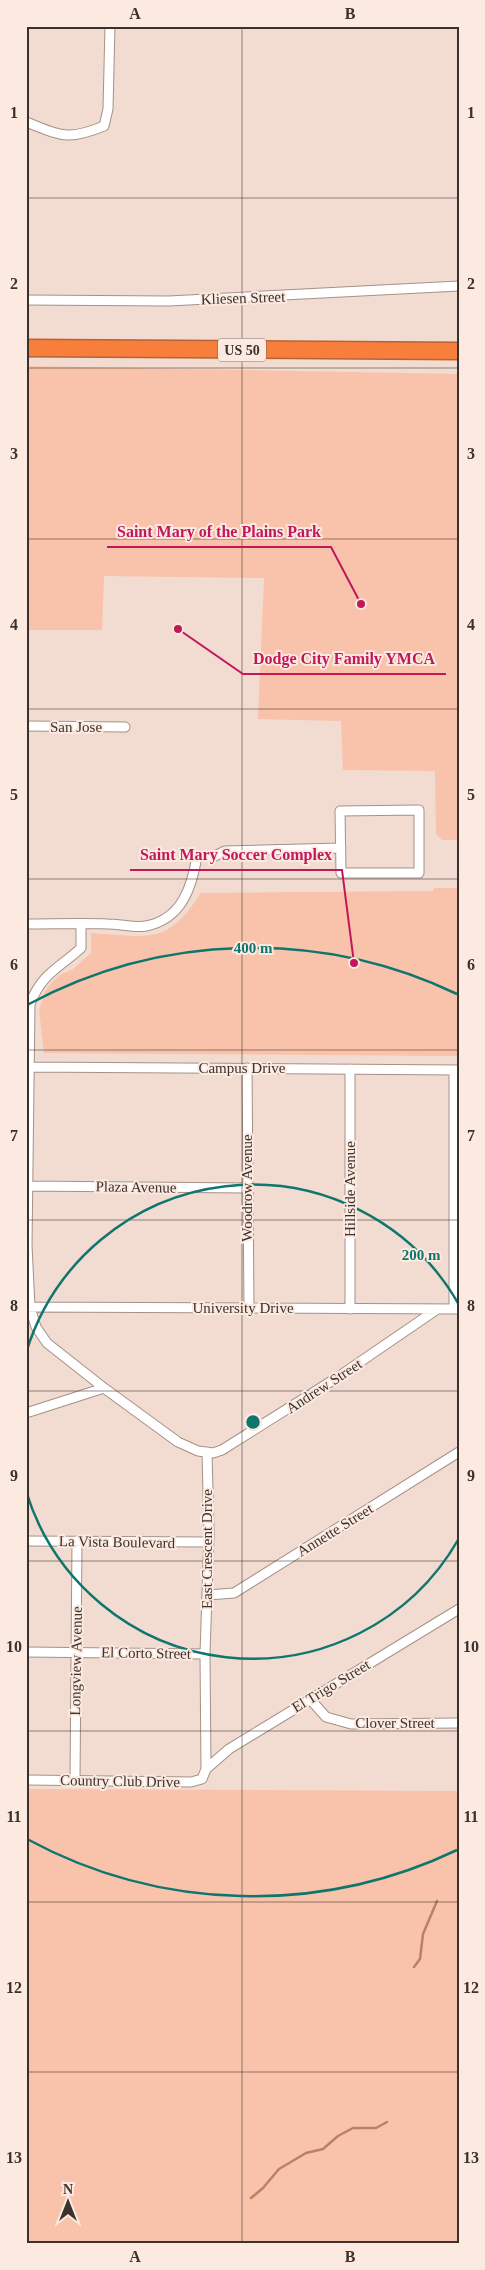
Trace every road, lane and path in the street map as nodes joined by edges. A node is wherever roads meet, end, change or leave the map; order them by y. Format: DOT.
graph roads {
  1 [pos="110,26"];
  2 [pos="26,122"];
  3 [pos="459,286"];
  4 [pos="26,300"];
  5 [pos="26,348"];
  6 [pos="459,352"];
  7 [pos="26,726"];
  8 [pos="125,727"];
  9 [pos="341,848"];
  10 [pos="26,924"];
  11 [pos="81,924"];
  12 [pos="27,1067"];
  13 [pos="247,1068"];
  14 [pos="350,1069"];
  15 [pos="456,1070"];
  16 [pos="27,1186"];
  17 [pos="247,1188"];
  18 [pos="28,1307"];
  19 [pos="249,1308"];
  20 [pos="350,1309"];
  21 [pos="456,1309"];
  22 [pos="436,1310"];
  23 [pos="104,1388"];
  24 [pos="26,1413"];
  25 [pos="207,1452"];
  26 [pos="459,1452"];
  27 [pos="26,1541"];
  28 [pos="77,1541"];
  29 [pos="208,1542"];
  30 [pos="208,1595"];
  31 [pos="459,1609"];
  32 [pos="26,1652"];
  33 [pos="76,1653"];
  34 [pos="205,1654"];
  35 [pos="310,1698"];
  36 [pos="459,1723"];
  37 [pos="206,1769"];
  38 [pos="26,1780"];
  39 [pos="75,1780"];
  1 -- 2 [label="street"];
  3 -- 4 [label="street, Kliesen Street"];
  5 -- 6 [label="highway, US 50"];
  7 -- 8 [label="street, San Jose"];
  9 -- 9 [label="street"];
  9 -- 11 [label="street"];
  10 -- 11 [label="street"];
  11 -- 12 [label="street"];
  12 -- 13 [label="street, Campus Drive"];
  12 -- 16 [label="street"];
  13 -- 14 [label="street, Campus Drive"];
  13 -- 17 [label="street, Woodrow Avenue"];
  14 -- 15 [label="street, Campus Drive"];
  14 -- 20 [label="street, Hillside Avenue"];
  15 -- 21 [label="street"];
  16 -- 17 [label="street, Plaza Avenue"];
  16 -- 18 [label="street"];
  17 -- 19 [label="street, Woodrow Avenue"];
  18 -- 19 [label="street, University Drive"];
  18 -- 23 [label="street"];
  19 -- 20 [label="street, University Drive"];
  20 -- 22 [label="street, University Drive"];
  21 -- 22 [label="street, University Drive"];
  22 -- 25 [label="street, Andrew Street"];
  23 -- 24 [label="street"];
  23 -- 25 [label="street"];
  25 -- 29 [label="street, East Crescent Drive"];
  26 -- 30 [label="street, Annette Street"];
  27 -- 28 [label="street, La Vista Boulevard"];
  28 -- 29 [label="street, La Vista Boulevard"];
  28 -- 33 [label="street, Longview Avenue"];
  29 -- 30 [label="street, East Crescent Drive"];
  30 -- 34 [label="street, East Crescent Drive"];
  31 -- 35 [label="street, El Trigo Street"];
  32 -- 33 [label="street, El Corto Street"];
  33 -- 34 [label="street, El Corto Street"];
  33 -- 39 [label="street, Longview Avenue"];
  34 -- 37 [label="street, East Crescent Drive"];
  35 -- 36 [label="street, Clover Street"];
  35 -- 37 [label="street, El Trigo Street"];
  37 -- 39 [label="street, Country Club Drive"];
  38 -- 39 [label="street, Country Club Drive"];
}
